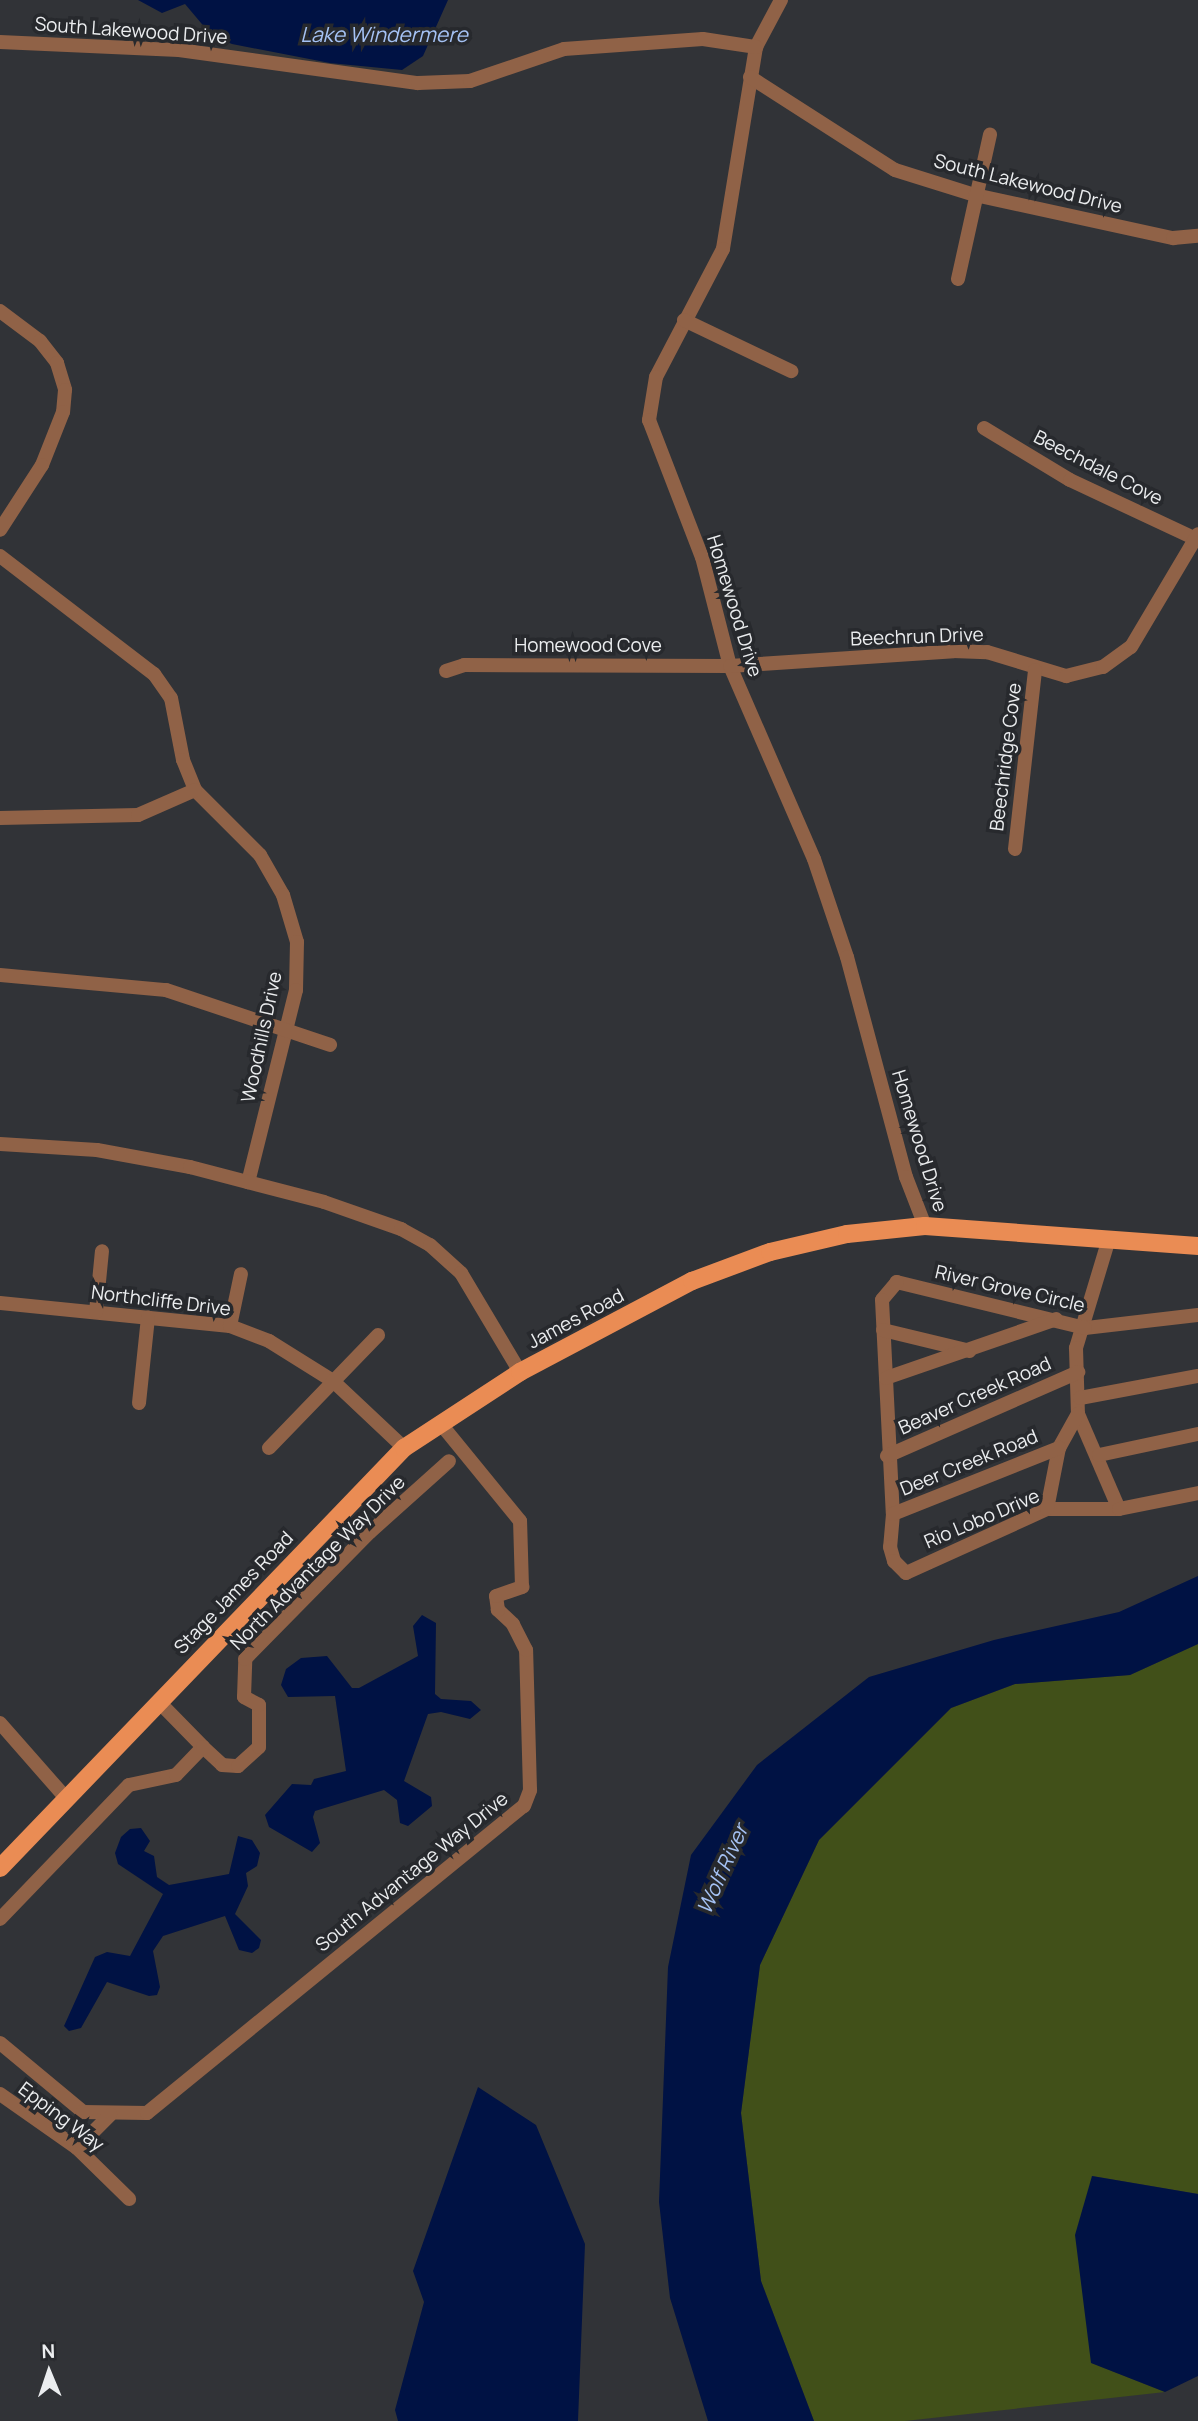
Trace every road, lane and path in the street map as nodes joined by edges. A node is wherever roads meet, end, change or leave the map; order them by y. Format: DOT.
graph roads {
  1 [pos="781,0"];
  2 [pos="0,42"];
  3 [pos="756,47"];
  4 [pos="750,77"];
  5 [pos="990,135"];
  6 [pos="975,195"];
  7 [pos="1198,236"];
  8 [pos="958,279"];
  9 [pos="0,311"];
  10 [pos="684,320"];
  11 [pos="791,371"];
  12 [pos="984,428"];
  13 [pos="0,530"];
  14 [pos="1197,537"];
  15 [pos="0,556"];
  16 [pos="730,666"];
  17 [pos="1035,670"];
  18 [pos="446,671"];
  19 [pos="195,790"];
  20 [pos="0,818"];
  21 [pos="1015,849"];
  22 [pos="0,975"];
  23 [pos="287,1031"];
  24 [pos="330,1045"];
  25 [pos="0,1144"];
  26 [pos="248,1182"];
  27 [pos="925,1226"];
  28 [pos="1108,1242"];
  29 [pos="1198,1246"];
  30 [pos="102,1251"];
  31 [pos="241,1274"];
  32 [pos="0,1303"];
  33 [pos="96,1311"];
  34 [pos="1198,1315"];
  35 [pos="148,1317"];
  36 [pos="1056,1319"];
  37 [pos="230,1326"];
  38 [pos="1085,1328"];
  39 [pos="883,1330"];
  40 [pos="378,1335"];
  41 [pos="973,1351"];
  42 [pos="520,1372"];
  43 [pos="1078,1373"];
  44 [pos="1198,1376"];
  45 [pos="886,1378"];
  46 [pos="333,1381"];
  47 [pos="1080,1398"];
  48 [pos="139,1403"];
  49 [pos="1078,1414"];
  50 [pos="440,1423"];
  51 [pos="1198,1434"];
  52 [pos="269,1448"];
  53 [pos="404,1448"];
  54 [pos="1059,1448"];
  55 [pos="1099,1455"];
  56 [pos="887,1456"];
  57 [pos="449,1461"];
  58 [pos="1198,1493"];
  59 [pos="1047,1509"];
  60 [pos="1119,1509"];
  61 [pos="893,1514"];
  62 [pos="159,1702"];
  63 [pos="0,1723"];
  64 [pos="203,1747"];
  65 [pos="66,1798"];
  66 [pos="0,1868"];
  67 [pos="0,1919"];
  68 [pos="0,2043"];
  69 [pos="1,2097"];
  70 [pos="110,2115"];
  71 [pos="77,2147"];
  72 [pos="129,2199"];
  1 -- 3 [label="street, Homewood Drive"];
  2 -- 3 [label="street, South Lakewood Drive"];
  3 -- 4 [label="street, Homewood Drive"];
  4 -- 6 [label="street, South Lakewood Drive"];
  4 -- 10 [label="street, Homewood Drive"];
  5 -- 6 [label="street"];
  6 -- 7 [label="street, South Lakewood Drive"];
  6 -- 8 [label="street"];
  9 -- 13 [label="street"];
  10 -- 11 [label="street"];
  10 -- 16 [label="street, Homewood Drive"];
  12 -- 14 [label="street, Beechdale Cove"];
  14 -- 17 [label="street, Beechrun Drive"];
  15 -- 19 [label="street, Woodhills Drive"];
  16 -- 17 [label="street, Beechrun Drive"];
  16 -- 18 [label="street, Homewood Cove"];
  16 -- 27 [label="street, Homewood Drive"];
  17 -- 21 [label="street, Beechridge Cove"];
  19 -- 20 [label="street"];
  19 -- 23 [label="street, Woodhills Drive"];
  22 -- 23 [label="street"];
  23 -- 24 [label="street"];
  23 -- 26 [label="street, Woodhills Drive"];
  25 -- 26 [label="street, James Road"];
  26 -- 42 [label="street, James Road"];
  27 -- 28 [label="main road, James Road"];
  27 -- 42 [label="main road, James Road"];
  28 -- 29 [label="main road, James Road"];
  28 -- 38 [label="street"];
  30 -- 33 [label="street"];
  31 -- 37 [label="street"];
  32 -- 33 [label="street, Northcliffe Drive"];
  33 -- 35 [label="street, Northcliffe Drive"];
  34 -- 38 [label="street, River Grove Circle"];
  35 -- 37 [label="street, Northcliffe Drive"];
  35 -- 48 [label="street"];
  36 -- 38 [label="street, River Grove Circle"];
  36 -- 39 [label="street, River Grove Circle"];
  36 -- 41 [label="street"];
  37 -- 46 [label="street, Northcliffe Drive"];
  38 -- 43 [label="street"];
  39 -- 41 [label="street"];
  39 -- 45 [label="street"];
  40 -- 46 [label="street"];
  41 -- 45 [label="street"];
  42 -- 50 [label="main road, Stage James Road"];
  43 -- 47 [label="street"];
  43 -- 56 [label="street, Beaver Creek Road"];
  44 -- 47 [label="street"];
  45 -- 56 [label="street"];
  46 -- 52 [label="street"];
  46 -- 53 [label="street, Northcliffe Drive"];
  47 -- 49 [label="street"];
  49 -- 54 [label="street"];
  49 -- 55 [label="street"];
  50 -- 53 [label="main road, Stage James Road"];
  50 -- 70 [label="street, South Advantage Way Drive"];
  51 -- 55 [label="street"];
  53 -- 62 [label="main road, Stage James Road"];
  54 -- 59 [label="street"];
  54 -- 61 [label="street, Deer Creek Road"];
  55 -- 60 [label="street"];
  56 -- 61 [label="street"];
  57 -- 64 [label="street, North Advantage Way Drive"];
  58 -- 60 [label="street, Rio Lobo Drive"];
  59 -- 60 [label="street, Rio Lobo Drive"];
  59 -- 61 [label="street, Rio Lobo Drive"];
  62 -- 64 [label="street, North Advantage Way Drive"];
  62 -- 65 [label="main road, Stage James Road"];
  63 -- 65 [label="street"];
  64 -- 67 [label="street"];
  65 -- 66 [label="main road, Stage James Road"];
  68 -- 70 [label="street, South Advantage Way Drive"];
  69 -- 71 [label="street, Epping Way"];
  70 -- 71 [label="street"];
  71 -- 72 [label="street, Epping Way"];
}
